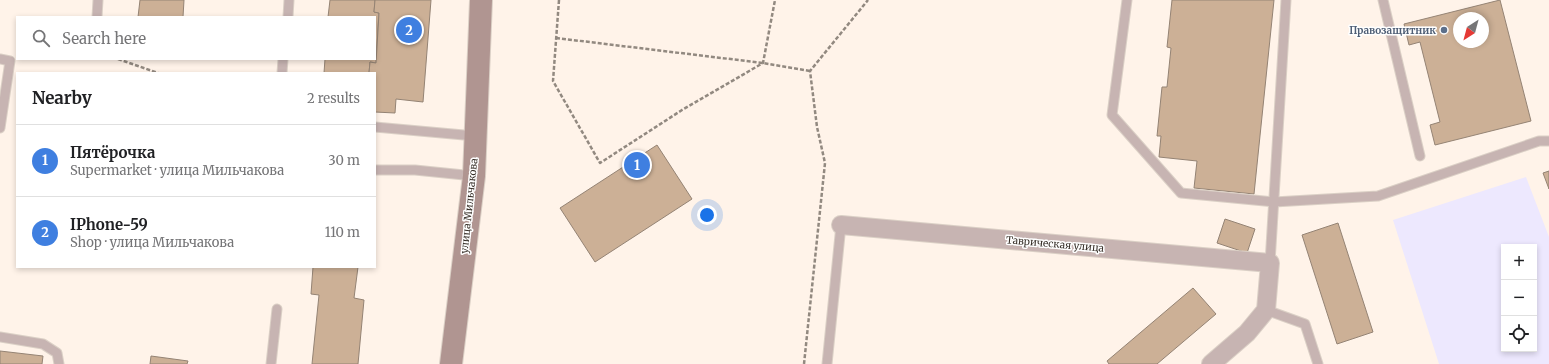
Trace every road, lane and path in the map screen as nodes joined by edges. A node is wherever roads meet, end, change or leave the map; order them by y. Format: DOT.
graph roads {
  1 [pos="98,0"];
  2 [pos="290,0"];
  3 [pos="481,0"];
  4 [pos="559,0"];
  5 [pos="774,0"];
  6 [pos="868,0"];
  7 [pos="1127,0"];
  8 [pos="1286,0"];
  9 [pos="1382,0"];
  10 [pos="97,16"];
  11 [pos="288,16"];
  12 [pos="556,38"];
  13 [pos="0,59"];
  14 [pos="121,60"];
  15 [pos="283,60"];
  16 [pos="763,63"];
  17 [pos="810,71"];
  18 [pos="155,72"];
  19 [pos="282,72"];
  20 [pos="376,127"];
  21 [pos="0,128"];
  22 [pos="475,136"];
  23 [pos="1549,142"];
  24 [pos="1420,156"];
  25 [pos="376,170"];
  26 [pos="474,176"];
  27 [pos="1274,202"];
  28 [pos="841,225"];
  29 [pos="1270,263"];
  30 [pos="277,309"];
  31 [pos="1266,310"];
  32 [pos="0,337"];
  33 [pos="59,364"];
  34 [pos="271,364"];
  35 [pos="451,364"];
  36 [pos="804,364"];
  37 [pos="827,364"];
  38 [pos="1211,364"];
  39 [pos="1318,364"];
  1 -- 10 [label="lane"];
  2 -- 11 [label="lane"];
  3 -- 22 [label="street, улица Мильчакова"];
  4 -- 12 [label="path"];
  5 -- 16 [label="path"];
  6 -- 17 [label="path"];
  7 -- 27 [label="lane"];
  8 -- 27 [label="lane"];
  9 -- 24 [label="lane"];
  12 -- 16 [label="path"];
  12 -- 16 [label="path"];
  13 -- 21 [label="lane"];
  14 -- 18 [label="path"];
  15 -- 19 [label="lane"];
  16 -- 17 [label="path"];
  17 -- 36 [label="path"];
  20 -- 22 [label="lane"];
  22 -- 26 [label="street, улица Мильчакова"];
  23 -- 27 [label="lane"];
  25 -- 26 [label="lane"];
  26 -- 35 [label="street, улица Мильчакова"];
  27 -- 29 [label="lane"];
  28 -- 29 [label="street, Таврическая улица"];
  28 -- 37 [label="lane"];
  29 -- 31 [label="street"];
  30 -- 34 [label="lane"];
  31 -- 38 [label="street"];
  31 -- 39 [label="lane"];
  32 -- 33 [label="lane"];
}
